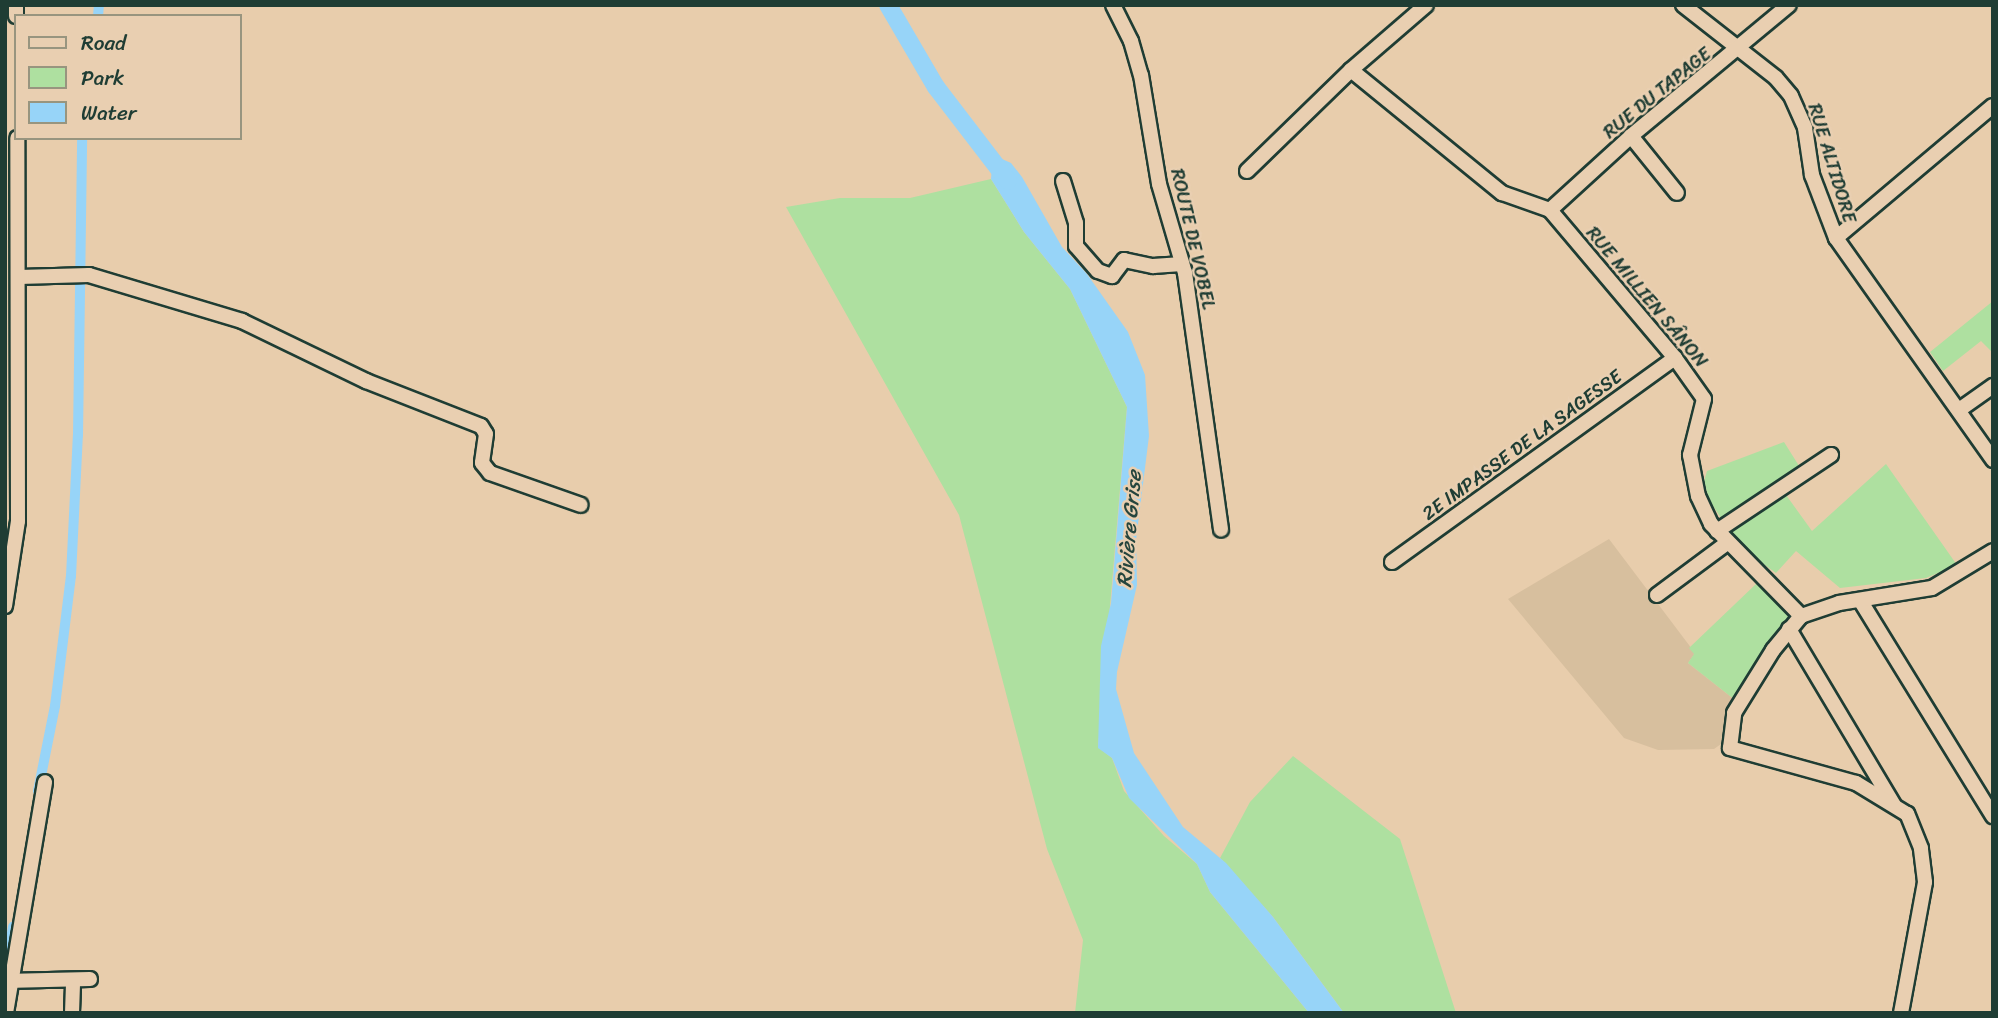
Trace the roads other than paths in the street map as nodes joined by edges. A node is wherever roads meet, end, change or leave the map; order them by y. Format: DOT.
graph roads {
  1 [pos="1113,5"];
  2 [pos="1426,5"];
  3 [pos="1683,5"];
  4 [pos="1789,5"];
  5 [pos="1738,52"];
  6 [pos="1351,70"];
  7 [pos="1993,106"];
  8 [pos="1631,136"];
  9 [pos="18,140"];
  10 [pos="1247,172"];
  11 [pos="1063,181"];
  12 [pos="1677,193"];
  13 [pos="1550,211"];
  14 [pos="1836,238"];
  15 [pos="1182,264"];
  16 [pos="19,276"];
  17 [pos="1675,358"];
  18 [pos="1993,386"];
  19 [pos="1959,410"];
  20 [pos="1831,455"];
  21 [pos="1993,460"];
  22 [pos="581,505"];
  23 [pos="1221,529"];
  24 [pos="1717,531"];
  25 [pos="1727,543"];
  26 [pos="1993,551"];
  27 [pos="1392,562"];
  28 [pos="1657,595"];
  29 [pos="1860,600"];
  30 [pos="5,606"];
  31 [pos="1801,616"];
  32 [pos="1789,629"];
  33 [pos="45,782"];
  34 [pos="1896,807"];
  35 [pos="1993,817"];
  36 [pos="90,979"];
  37 [pos="73,980"];
  38 [pos="9,981"];
  39 [pos="6,1013"];
  40 [pos="72,1013"];
  41 [pos="1901,1013"];
  1 -- 15 [label="street, ROUTE DE VOBEL"];
  2 -- 6 [label="street"];
  3 -- 5 [label="street, RUE ALTIDORE"];
  4 -- 5 [label="street, RUE DU TAPAGE"];
  5 -- 8 [label="street, RUE DU TAPAGE"];
  5 -- 14 [label="street, RUE ALTIDORE"];
  6 -- 10 [label="street"];
  6 -- 13 [label="street, RUE MILLIEN SÂNON"];
  7 -- 14 [label="street"];
  8 -- 12 [label="street"];
  8 -- 13 [label="street, RUE DU TAPAGE"];
  9 -- 16 [label="street"];
  11 -- 15 [label="street"];
  13 -- 17 [label="street, RUE MILLIEN SÂNON"];
  14 -- 19 [label="street, RUE ALTIDORE"];
  15 -- 23 [label="street, ROUTE DE VOBEL"];
  16 -- 22 [label="street"];
  16 -- 30 [label="street"];
  17 -- 24 [label="street, RUE MILLIEN SÂNON"];
  17 -- 27 [label="street, 2E IMPASSE DE LA SAGESSE"];
  18 -- 19 [label="street"];
  19 -- 21 [label="street, RUE ALTIDORE"];
  20 -- 24 [label="street"];
  24 -- 25 [label="street, RUE MILLIEN SÂNON"];
  25 -- 28 [label="street"];
  25 -- 31 [label="street, RUE MILLIEN SÂNON"];
  26 -- 29 [label="street"];
  29 -- 31 [label="street"];
  29 -- 35 [label="street"];
  31 -- 32 [label="street"];
  32 -- 34 [label="street"];
  32 -- 34 [label="street"];
  33 -- 38 [label="street"];
  34 -- 41 [label="street"];
  36 -- 37 [label="street"];
  37 -- 38 [label="street"];
  37 -- 40 [label="street"];
  38 -- 39 [label="street"];
}
